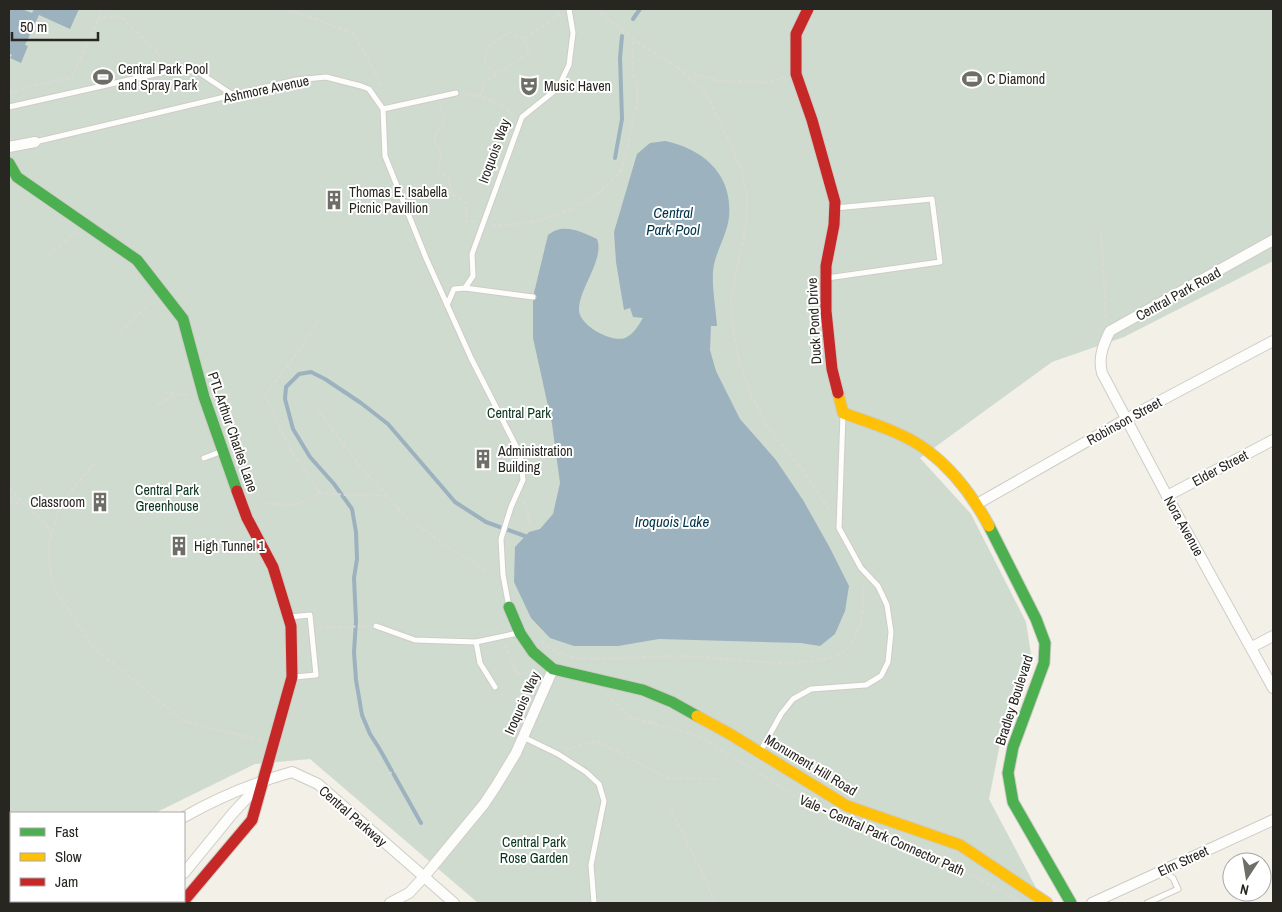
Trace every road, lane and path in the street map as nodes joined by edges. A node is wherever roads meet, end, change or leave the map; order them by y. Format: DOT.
graph roads {
  1 [pos="100,9"];
  2 [pos="283,9"];
  3 [pos="568,9"];
  4 [pos="596,9"];
  5 [pos="808,9"];
  6 [pos="98,18"];
  7 [pos="524,39"];
  8 [pos="634,39"];
  9 [pos="160,55"];
  10 [pos="678,68"];
  11 [pos="796,74"];
  12 [pos="496,75"];
  13 [pos="383,87"];
  14 [pos="456,93"];
  15 [pos="9,94"];
  16 [pos="234,95"];
  17 [pos="480,97"];
  18 [pos="440,104"];
  19 [pos="9,107"];
  20 [pos="383,109"];
  21 [pos="520,122"];
  22 [pos="35,142"];
  23 [pos="9,147"];
  24 [pos="9,163"];
  25 [pos="835,208"];
  26 [pos="483,223"];
  27 [pos="86,224"];
  28 [pos="1101,230"];
  29 [pos="1273,240"];
  30 [pos="49,255"];
  31 [pos="826,278"];
  32 [pos="464,288"];
  33 [pos="162,292"];
  34 [pos="533,297"];
  35 [pos="448,305"];
  36 [pos="318,321"];
  37 [pos="120,332"];
  38 [pos="1107,337"];
  39 [pos="1273,341"];
  40 [pos="157,392"];
  41 [pos="175,394"];
  42 [pos="204,397"];
  43 [pos="158,405"];
  44 [pos="316,407"];
  45 [pos="843,413"];
  46 [pos="1128,418"];
  47 [pos="1273,440"];
  48 [pos="222,451"];
  49 [pos="204,458"];
  50 [pos="94,463"];
  51 [pos="9,489"];
  52 [pos="519,489"];
  53 [pos="320,493"];
  54 [pos="387,496"];
  55 [pos="1167,496"];
  56 [pos="9,501"];
  57 [pos="263,503"];
  58 [pos="977,504"];
  59 [pos="25,505"];
  60 [pos="532,527"];
  61 [pos="839,528"];
  62 [pos="52,531"];
  63 [pos="861,568"];
  64 [pos="485,571"];
  65 [pos="510,607"];
  66 [pos="288,617"];
  67 [pos="514,619"];
  68 [pos="362,626"];
  69 [pos="376,626"];
  70 [pos="311,628"];
  71 [pos="520,633"];
  72 [pos="502,636"];
  73 [pos="1273,636"];
  74 [pos="538,637"];
  75 [pos="476,642"];
  76 [pos="1252,647"];
  77 [pos="550,674"];
  78 [pos="292,677"];
  79 [pos="495,687"];
  80 [pos="1273,688"];
  81 [pos="605,693"];
  82 [pos="523,738"];
  83 [pos="265,741"];
  84 [pos="562,750"];
  85 [pos="760,753"];
  86 [pos="400,769"];
  87 [pos="388,774"];
  88 [pos="717,779"];
  89 [pos="263,780"];
  90 [pos="669,806"];
  91 [pos="185,816"];
  92 [pos="1273,820"];
  93 [pos="197,857"];
  94 [pos="211,870"];
  95 [pos="1163,871"];
  96 [pos="185,872"];
  97 [pos="423,878"];
  98 [pos="407,898"];
  99 [pos="185,900"];
  100 [pos="390,903"];
  101 [pos="454,903"];
  102 [pos="594,903"];
  103 [pos="714,903"];
  104 [pos="1022,903"];
  105 [pos="1047,903"];
  106 [pos="1071,903"];
  107 [pos="1092,903"];
  108 [pos="1147,903"];
  1 -- 6 [label="path"];
  2 -- 13 [label="path"];
  3 -- 7 [label="path"];
  3 -- 21 [label="lane, Iroquois Way"];
  4 -- 8 [label="path"];
  5 -- 11 [label="street, Duck Pond Drive"];
  6 -- 9 [label="path"];
  6 -- 15 [label="path"];
  7 -- 12 [label="path"];
  7 -- 12 [label="path"];
  8 -- 10 [label="path"];
  8 -- 26 [label="path"];
  10 -- 11 [label="path"];
  10 -- 61 [label="path"];
  11 -- 25 [label="street, Duck Pond Drive"];
  12 -- 17 [label="path"];
  14 -- 17 [label="path"];
  14 -- 20 [label="lane"];
  16 -- 19 [label="lane"];
  16 -- 20 [label="lane, Ashmore Avenue"];
  16 -- 22 [label="lane, Ashmore Avenue"];
  17 -- 21 [label="path"];
  18 -- 26 [label="path"];
  20 -- 35 [label="lane, Iroquois Way"];
  21 -- 26 [label="lane, Iroquois Way"];
  22 -- 23 [label="street, Ashmore Avenue"];
  24 -- 27 [label="street, PTL Arthur Charles Lane"];
  25 -- 31 [label="street, Duck Pond Drive"];
  25 -- 31 [label="lane"];
  26 -- 32 [label="lane, Iroquois Way"];
  27 -- 30 [label="path"];
  27 -- 33 [label="street, PTL Arthur Charles Lane"];
  28 -- 38 [label="path"];
  29 -- 38 [label="street, Central Park Road"];
  31 -- 45 [label="street, Duck Pond Drive"];
  32 -- 34 [label="lane"];
  32 -- 35 [label="lane, Iroquois Way"];
  33 -- 37 [label="path"];
  33 -- 42 [label="street, PTL Arthur Charles Lane"];
  35 -- 52 [label="lane, Iroquois Way"];
  36 -- 53 [label="path"];
  38 -- 46 [label="street, Nora Avenue"];
  39 -- 46 [label="street, Robinson Street"];
  40 -- 41 [label="path"];
  41 -- 42 [label="path"];
  41 -- 43 [label="path"];
  42 -- 48 [label="street, PTL Arthur Charles Lane"];
  44 -- 54 [label="path"];
  45 -- 58 [label="street"];
  45 -- 61 [label="lane"];
  46 -- 55 [label="street, Nora Avenue"];
  46 -- 58 [label="street, Robinson Street"];
  47 -- 55 [label="street, Elder Street"];
  48 -- 49 [label="lane"];
  48 -- 66 [label="street, PTL Arthur Charles Lane"];
  50 -- 62 [label="path"];
  51 -- 59 [label="path"];
  52 -- 60 [label="path"];
  52 -- 65 [label="lane, Iroquois Way"];
  53 -- 54 [label="path"];
  53 -- 57 [label="path"];
  54 -- 64 [label="path"];
  55 -- 76 [label="street, Nora Avenue"];
  56 -- 59 [label="path"];
  58 -- 106 [label="street, Bradley Boulevard"];
  59 -- 62 [label="path"];
  61 -- 63 [label="lane"];
  62 -- 83 [label="path"];
  63 -- 74 [label="path"];
  63 -- 85 [label="lane"];
  65 -- 67 [label="street, Iroquois Way"];
  66 -- 70 [label="lane"];
  66 -- 78 [label="street, PTL Arthur Charles Lane"];
  67 -- 71 [label="street, Iroquois Way"];
  67 -- 72 [label="path"];
  68 -- 70 [label="path"];
  69 -- 75 [label="lane"];
  70 -- 78 [label="lane"];
  71 -- 72 [label="lane"];
  71 -- 77 [label="street, Iroquois Way"];
  72 -- 75 [label="lane"];
  72 -- 77 [label="path"];
  73 -- 76 [label="street"];
  75 -- 79 [label="lane"];
  76 -- 80 [label="street, Nora Avenue"];
  77 -- 82 [label="street, Iroquois Way"];
  77 -- 85 [label="street, Monument Hill Road"];
  78 -- 89 [label="street, PTL Arthur Charles Lane"];
  81 -- 104 [label="path, Vale - Central Park Connector Path"];
  82 -- 97 [label="street, Iroquois Way"];
  82 -- 102 [label="lane"];
  84 -- 88 [label="path"];
  85 -- 105 [label="street, Monument Hill Road"];
  86 -- 87 [label="path"];
  89 -- 91 [label="street, Central Parkway"];
  89 -- 93 [label="street"];
  89 -- 94 [label="street, PTL Arthur Charles Lane"];
  89 -- 97 [label="street, Central Parkway"];
  90 -- 103 [label="path"];
  92 -- 95 [label="street, Elm Street"];
  93 -- 94 [label="lane"];
  93 -- 96 [label="street"];
  94 -- 99 [label="street, PTL Arthur Charles Lane"];
  95 -- 107 [label="street, Elm Street"];
  95 -- 108 [label="lane"];
  97 -- 98 [label="street, Iroquois Way"];
  97 -- 101 [label="street, Central Parkway"];
  98 -- 100 [label="street, Iroquois Way"];
}
